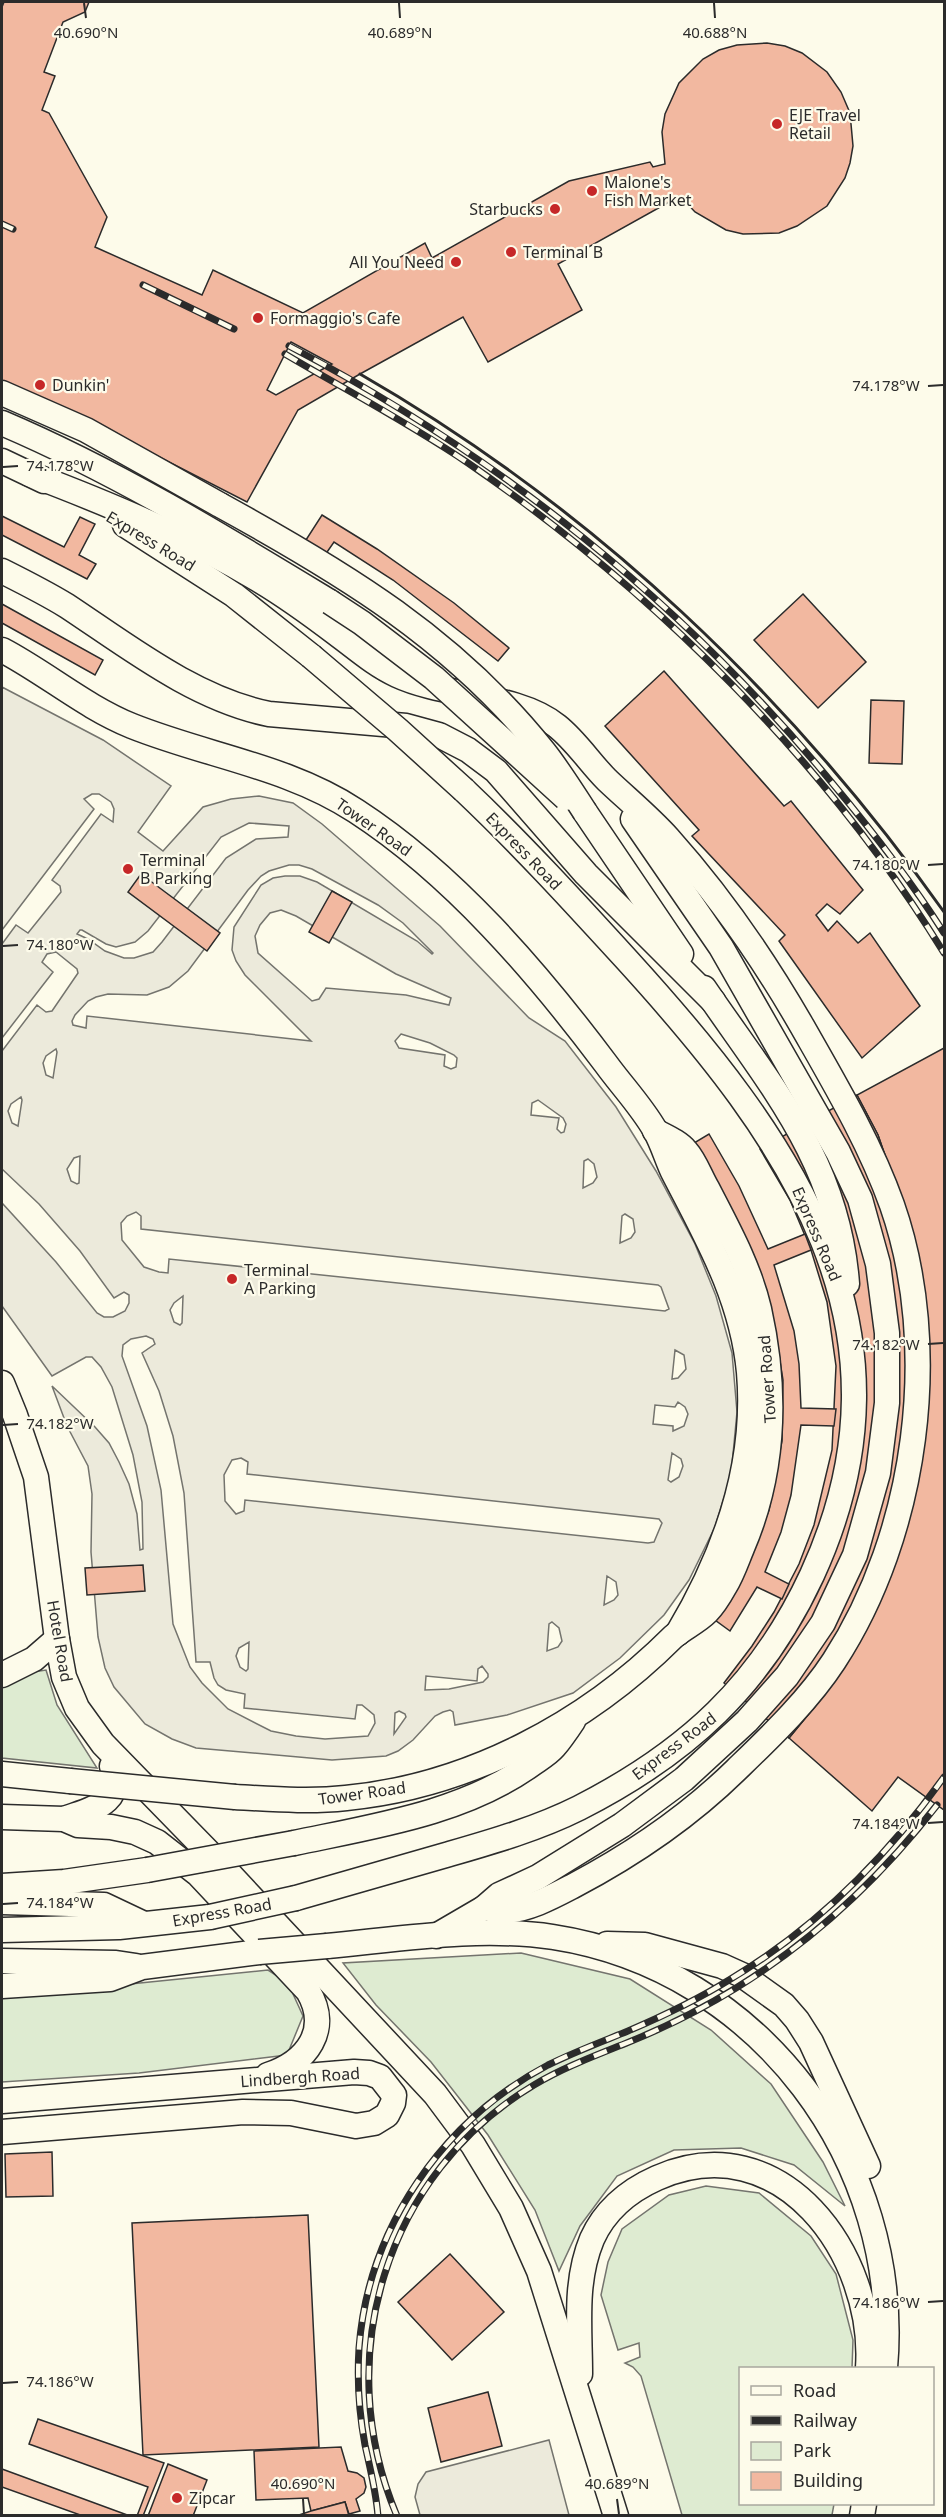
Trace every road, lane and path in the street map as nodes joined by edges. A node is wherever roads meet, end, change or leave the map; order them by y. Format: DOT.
graph roads {
  1 [pos="2,393"];
  2 [pos="2,423"];
  3 [pos="2,461"];
  4 [pos="208,552"];
  5 [pos="2,571"];
  6 [pos="2,650"];
  7 [pos="603,775"];
  8 [pos="585,812"];
  9 [pos="713,1001"];
  10 [pos="802,1110"];
  11 [pos="853,1355"];
  12 [pos="2,1383"];
  13 [pos="57,1639"];
  14 [pos="2,1675"];
  15 [pos="582,1710"];
  16 [pos="103,1744"];
  17 [pos="2,1774"];
  18 [pos="2,1817"];
  19 [pos="64,1819"];
  20 [pos="2,1886"];
  21 [pos="2,1902"];
  22 [pos="484,1908"];
  23 [pos="144,1924"];
  24 [pos="2,1930"];
  25 [pos="436,1936"];
  26 [pos="587,1944"];
  27 [pos="2,1961"];
  28 [pos="142,1967"];
  29 [pos="2,1986"];
  30 [pos="248,2080"];
  31 [pos="7,2099"];
  32 [pos="2,2132"];
  33 [pos="875,2234"];
  34 [pos="868,2367"];
  35 [pos="885,2367"];
  36 [pos="581,2401"];
  37 [pos="616,2516"];
  1 -- 8 [label="street, bridge"];
  2 -- 4 [label="street"];
  3 -- 4 [label="street, Express Road"];
  4 -- 7 [label="street"];
  4 -- 8 [label="street, bridge"];
  4 -- 11 [label="street, Express Road, bridge"];
  5 -- 9 [label="street"];
  6 -- 15 [label="street, Tower Road"];
  7 -- 10 [label="street"];
  7 -- 22 [label="street"];
  8 -- 9 [label="street"];
  9 -- 10 [label="street"];
  10 -- 11 [label="street"];
  10 -- 22 [label="street"];
  11 -- 23 [label="street, Express Road, bridge"];
  12 -- 13 [label="street, Hotel Road"];
  13 -- 14 [label="street"];
  13 -- 16 [label="street, Hotel Road"];
  15 -- 17 [label="street, Tower Road, bridge"];
  15 -- 20 [label="street, bridge"];
  16 -- 19 [label="street"];
  16 -- 36 [label="street, Hotel Road"];
  18 -- 19 [label="street"];
  19 -- 30 [label="street"];
  21 -- 23 [label="street"];
  22 -- 25 [label="street"];
  23 -- 24 [label="street, Express Road"];
  25 -- 26 [label="street"];
  25 -- 28 [label="street, bridge"];
  26 -- 33 [label="street"];
  26 -- 33 [label="street"];
  27 -- 28 [label="street"];
  28 -- 29 [label="street"];
  30 -- 31 [label="street, Lindbergh Road"];
  30 -- 32 [label="street, Lindbergh Road"];
  33 -- 35 [label="street"];
  34 -- 36 [label="street"];
  36 -- 37 [label="street, Hotel Road"];
}
